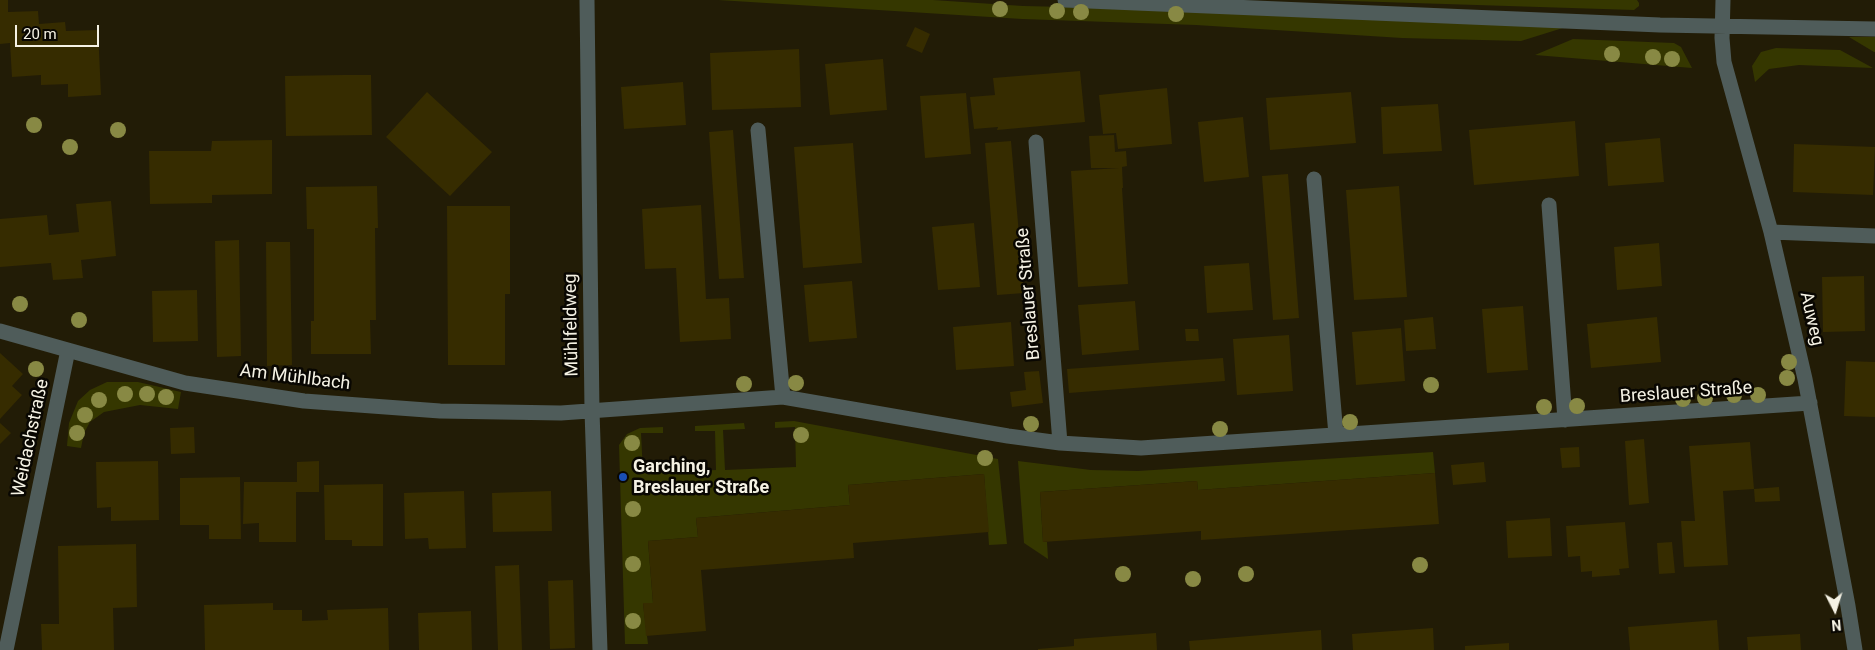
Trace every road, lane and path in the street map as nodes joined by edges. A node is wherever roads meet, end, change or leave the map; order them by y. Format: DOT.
graph roads {
  1 [pos="587,0"];
  2 [pos="1065,0"];
  3 [pos="1723,0"];
  4 [pos="1722,25"];
  5 [pos="1875,29"];
  6 [pos="758,130"];
  7 [pos="1036,142"];
  8 [pos="1314,179"];
  9 [pos="1549,205"];
  10 [pos="1771,232"];
  11 [pos="1875,236"];
  12 [pos="0,331"];
  13 [pos="68,350"];
  14 [pos="783,397"];
  15 [pos="1810,403"];
  16 [pos="592,412"];
  17 [pos="1565,420"];
  18 [pos="1336,435"];
  19 [pos="1060,443"];
  20 [pos="6,650"];
  21 [pos="600,650"];
  22 [pos="1855,650"];
  1 -- 16 [label="street, Mühlfeldweg"];
  2 -- 4 [label="street"];
  3 -- 4 [label="street, Auweg"];
  4 -- 5 [label="street"];
  4 -- 10 [label="street, Auweg"];
  6 -- 14 [label="street"];
  7 -- 19 [label="street, Breslauer Straße"];
  8 -- 18 [label="street"];
  9 -- 17 [label="street"];
  10 -- 11 [label="street"];
  10 -- 15 [label="street, Auweg"];
  12 -- 13 [label="street, Am Mühlbach"];
  13 -- 16 [label="street, Am Mühlbach"];
  13 -- 20 [label="street, Weidachstraße"];
  14 -- 16 [label="street, Breslauer Straße"];
  14 -- 19 [label="street, Breslauer Straße"];
  15 -- 17 [label="street, Breslauer Straße"];
  15 -- 22 [label="street, Auweg"];
  16 -- 21 [label="street, Mühlfeldweg"];
  17 -- 18 [label="street, Breslauer Straße"];
  18 -- 19 [label="street, Breslauer Straße"];
}
